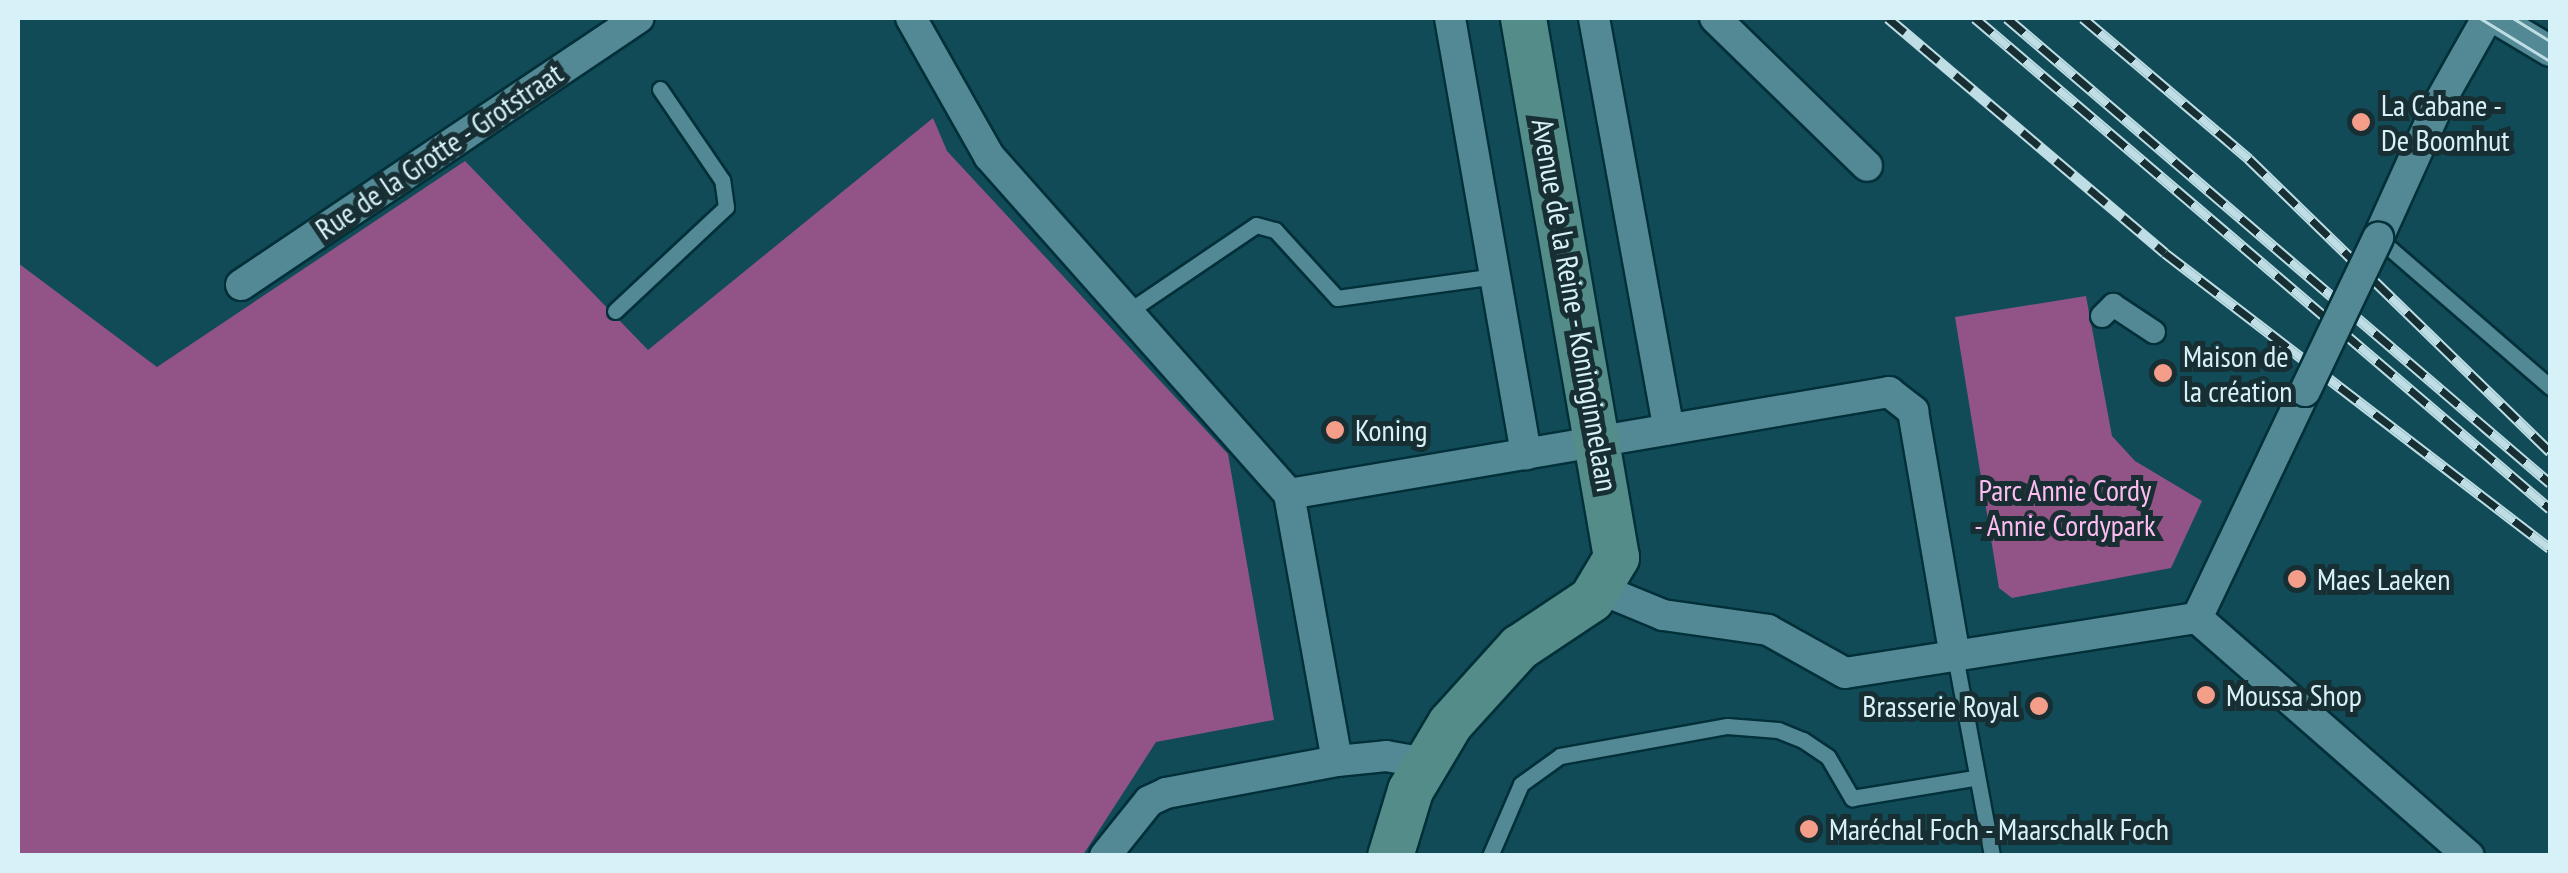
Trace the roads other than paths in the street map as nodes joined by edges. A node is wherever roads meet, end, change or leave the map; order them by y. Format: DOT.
graph roads {
  1 [pos="911,18"];
  2 [pos="1450,18"];
  3 [pos="1523,18"];
  4 [pos="1594,18"];
  5 [pos="1716,18"];
  6 [pos="2487,18"];
  7 [pos="2495,18"];
  8 [pos="631,32"];
  9 [pos="2550,52"];
  10 [pos="660,89"];
  11 [pos="1868,166"];
  12 [pos="2378,238"];
  13 [pos="1495,276"];
  14 [pos="240,285"];
  15 [pos="615,311"];
  16 [pos="1130,311"];
  17 [pos="2102,316"];
  18 [pos="2154,332"];
  19 [pos="2550,388"];
  20 [pos="1669,429"];
  21 [pos="1599,441"];
  22 [pos="1526,454"];
  23 [pos="1289,494"];
  24 [pos="1600,589"];
  25 [pos="2196,618"];
  26 [pos="1955,656"];
  27 [pos="1337,760"];
  28 [pos="1424,763"];
  29 [pos="1974,778"];
  30 [pos="1105,856"];
  31 [pos="1390,856"];
  32 [pos="1490,856"];
  33 [pos="1992,856"];
  34 [pos="2469,856"];
  1 -- 16 [label="street"];
  2 -- 13 [label="street"];
  3 -- 21 [label="main road, Avenue de la Reine - Koninginnelaan"];
  4 -- 20 [label="street"];
  5 -- 11 [label="street"];
  6 -- 12 [label="street"];
  7 -- 9 [label="street"];
  8 -- 14 [label="street, Rue de la Grotte - Grotstraat"];
  10 -- 15 [label="lane"];
  12 -- 19 [label="lane"];
  12 -- 25 [label="street, bridge"];
  13 -- 16 [label="lane"];
  13 -- 22 [label="street"];
  16 -- 23 [label="street"];
  17 -- 18 [label="street"];
  20 -- 21 [label="street"];
  20 -- 26 [label="street"];
  21 -- 22 [label="street"];
  21 -- 24 [label="main road, Avenue de la Reine - Koninginnelaan"];
  22 -- 23 [label="street"];
  23 -- 27 [label="street"];
  24 -- 26 [label="street"];
  24 -- 28 [label="main road"];
  25 -- 26 [label="street"];
  25 -- 34 [label="street"];
  26 -- 29 [label="lane"];
  27 -- 28 [label="street"];
  27 -- 30 [label="street"];
  28 -- 31 [label="main road"];
  29 -- 32 [label="lane"];
  29 -- 33 [label="lane"];
}
